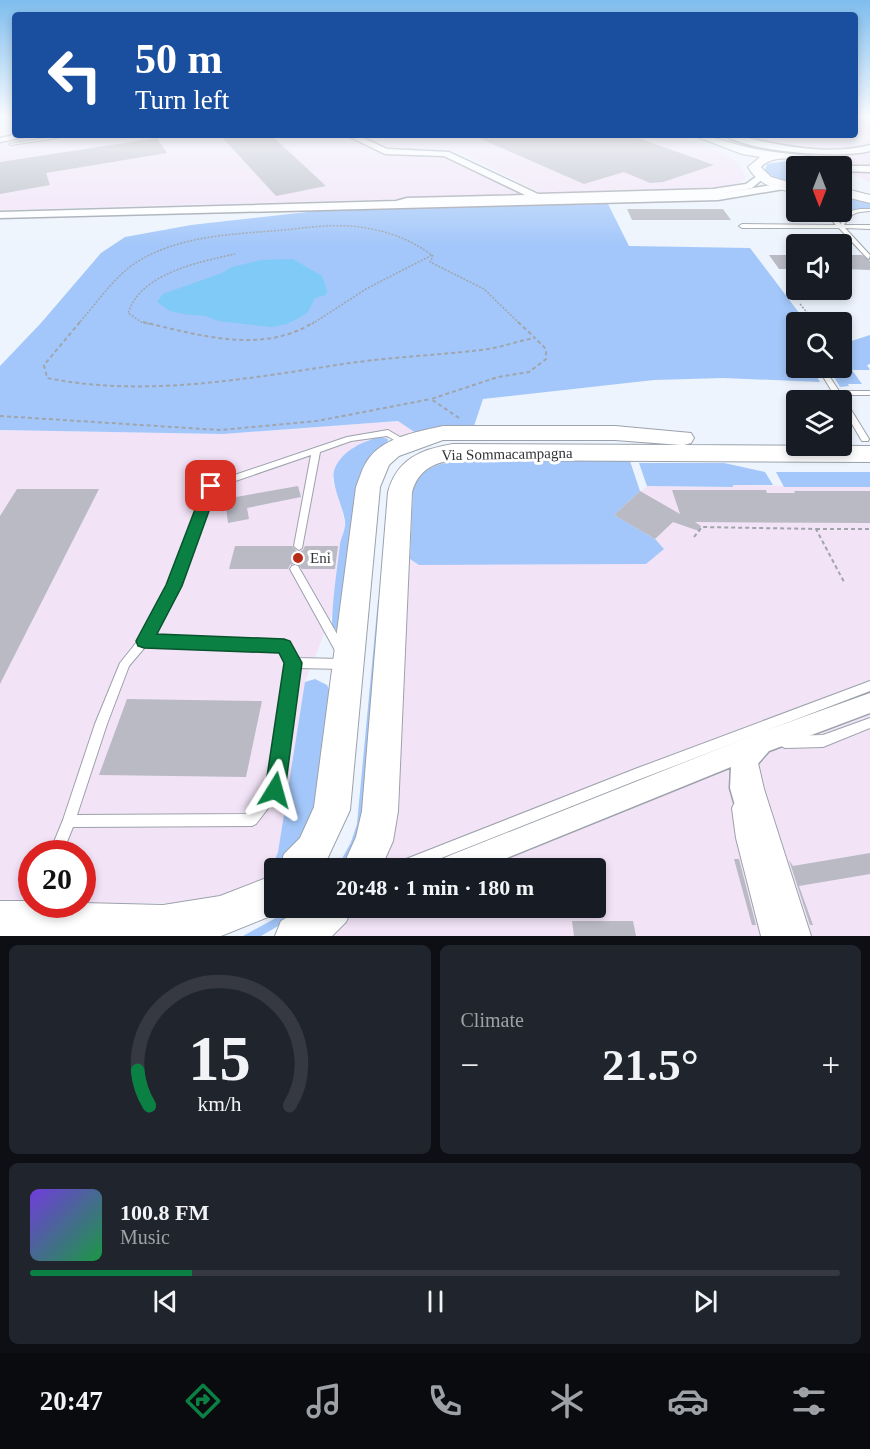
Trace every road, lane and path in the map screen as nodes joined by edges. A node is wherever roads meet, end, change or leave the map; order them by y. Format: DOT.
graph roads {
  1 [pos="456,159"];
  2 [pos="746,159"];
  3 [pos="768,159"];
  4 [pos="870,169"];
  5 [pos="757,172"];
  6 [pos="852,174"];
  7 [pos="852,181"];
  8 [pos="786,186"];
  9 [pos="786,188"];
  10 [pos="786,190"];
  11 [pos="870,191"];
  12 [pos="747,193"];
  13 [pos="852,194"];
  14 [pos="539,197"];
  15 [pos="870,199"];
  16 [pos="396,204"];
  17 [pos="870,210"];
  18 [pos="0,215"];
  19 [pos="838,222"];
  20 [pos="840,222"];
  21 [pos="742,226"];
  22 [pos="843,226"];
  23 [pos="870,227"];
  24 [pos="236,254"];
  25 [pos="432,255"];
  26 [pos="869,255"];
  27 [pos="800,304"];
  28 [pos="807,312"];
  29 [pos="535,338"];
  30 [pos="852,393"];
  31 [pos="870,393"];
  32 [pos="431,399"];
  33 [pos="0,416"];
  34 [pos="852,418"];
  35 [pos="468,433"];
  36 [pos="786,439"];
  37 [pos="852,441"];
  38 [pos="407,443"];
  39 [pos="868,444"];
  40 [pos="316,450"];
  41 [pos="816,529"];
  42 [pos="870,529"];
  43 [pos="694,537"];
  44 [pos="299,546"];
  45 [pos="295,569"];
  46 [pos="395,576"];
  47 [pos="844,582"];
  48 [pos="144,641"];
  49 [pos="293,663"];
  50 [pos="348,664"];
  51 [pos="870,686"];
  52 [pos="870,703"];
  53 [pos="342,718"];
  54 [pos="870,723"];
  55 [pos="764,742"];
  56 [pos="741,775"];
  57 [pos="69,820"];
  58 [pos="61,840"];
  59 [pos="307,858"];
  60 [pos="366,858"];
  61 [pos="426,858"];
  62 [pos="476,858"];
  63 [pos="264,900"];
  64 [pos="52,918"];
  65 [pos="768,936"];
  66 [pos="786,936"];
  67 [pos="804,936"];
  1 -- 14 [label="street"];
  2 -- 5 [label="street"];
  3 -- 5 [label="street"];
  4 -- 6 [label="street"];
  5 -- 8 [label="street"];
  5 -- 14 [label="street"];
  7 -- 11 [label="street"];
  9 -- 12 [label="street"];
  10 -- 12 [label="street"];
  12 -- 16 [label="street"];
  13 -- 15 [label="street"];
  14 -- 16 [label="street"];
  16 -- 18 [label="street"];
  17 -- 22 [label="lane"];
  19 -- 22 [label="lane"];
  20 -- 22 [label="lane"];
  21 -- 22 [label="lane"];
  22 -- 23 [label="lane"];
  22 -- 26 [label="lane"];
  24 -- 25 [label="path"];
  25 -- 29 [label="path"];
  25 -- 29 [label="path"];
  27 -- 28 [label="path"];
  29 -- 32 [label="path"];
  30 -- 31 [label="lane"];
  32 -- 33 [label="path"];
  32 -- 35 [label="path"];
  34 -- 39 [label="lane"];
  35 -- 36 [label="street, Via Sommacampagna"];
  35 -- 38 [label="street, Via Sommacampagna"];
  37 -- 39 [label="street"];
  38 -- 40 [label="lane"];
  38 -- 50 [label="street, Via Sommacampagna"];
  39 -- 46 [label="street, Via Sommacampagna"];
  40 -- 44 [label="lane"];
  40 -- 48 [label="lane"];
  41 -- 42 [label="path"];
  41 -- 43 [label="path"];
  41 -- 47 [label="path"];
  45 -- 50 [label="lane"];
  46 -- 53 [label="street"];
  46 -- 60 [label="street, Via Sommacampagna"];
  48 -- 49 [label="lane"];
  48 -- 57 [label="lane"];
  49 -- 50 [label="lane"];
  49 -- 57 [label="lane"];
  50 -- 53 [label="street, Via Sommacampagna"];
  51 -- 61 [label="lane"];
  52 -- 55 [label="street"];
  53 -- 59 [label="street, Via Sommacampagna"];
  54 -- 55 [label="lane"];
  55 -- 56 [label="street"];
  55 -- 62 [label="street"];
  55 -- 67 [label="lane"];
  56 -- 65 [label="lane"];
  56 -- 66 [label="street"];
  57 -- 58 [label="lane"];
  63 -- 64 [label="street"];
}
